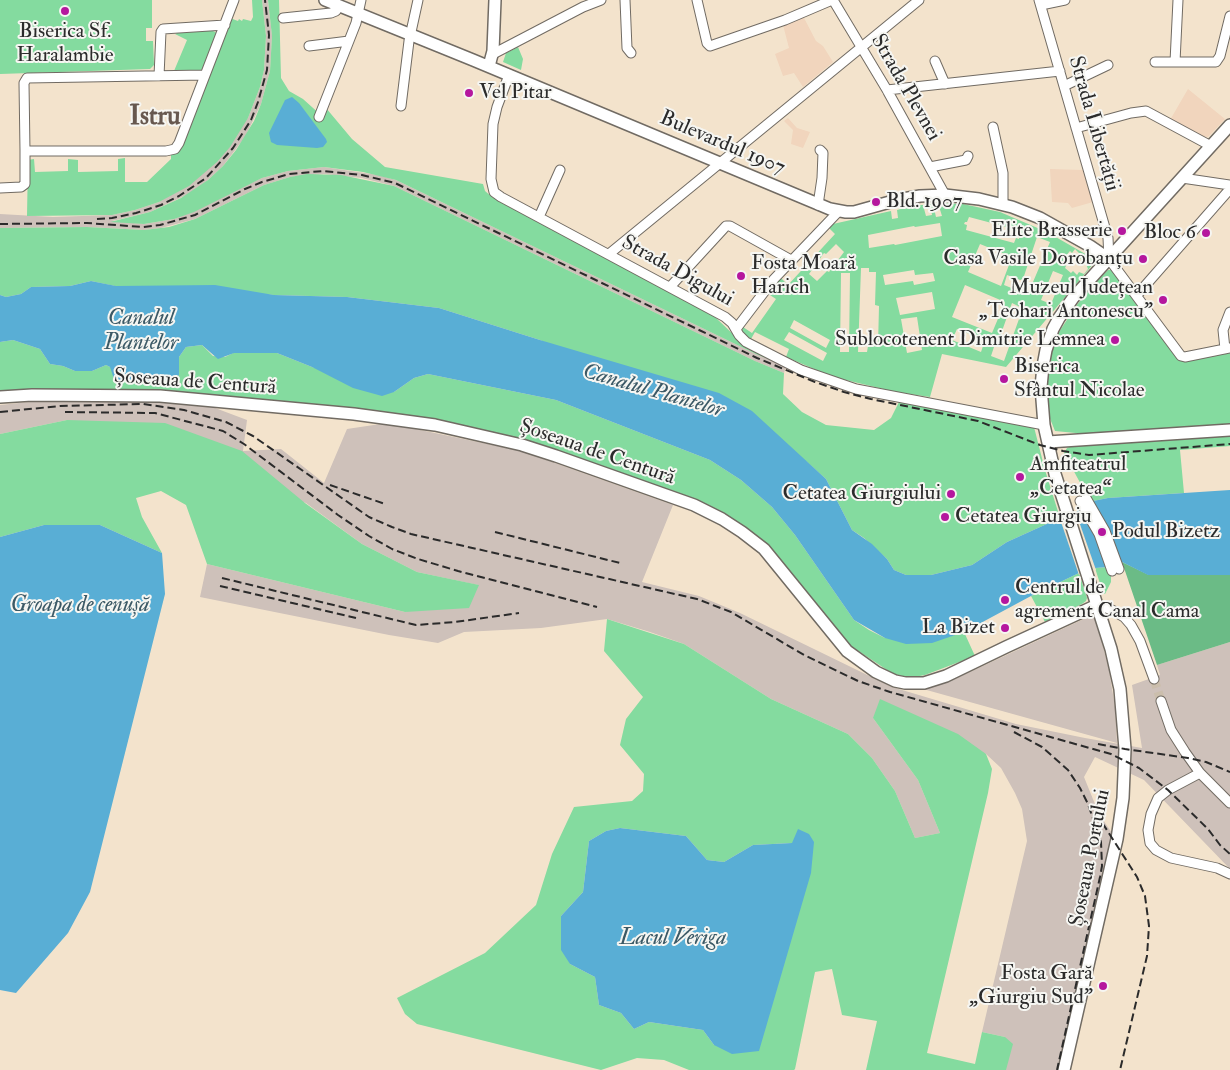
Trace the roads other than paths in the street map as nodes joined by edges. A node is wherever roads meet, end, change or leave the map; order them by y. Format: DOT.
graph roads {
  1 [pos="234,0"];
  2 [pos="325,0"];
  3 [pos="361,0"];
  4 [pos="418,0"];
  5 [pos="495,0"];
  6 [pos="601,0"];
  7 [pos="625,0"];
  8 [pos="697,0"];
  9 [pos="833,0"];
  10 [pos="919,0"];
  11 [pos="1065,0"];
  12 [pos="1178,0"];
  13 [pos="1040,3"];
  14 [pos="339,6"];
  15 [pos="358,13"];
  16 [pos="1230,16"];
  17 [pos="282,18"];
  18 [pos="225,25"];
  19 [pos="410,34"];
  20 [pos="349,41"];
  21 [pos="309,46"];
  22 [pos="862,47"];
  23 [pos="632,53"];
  24 [pos="493,54"];
  25 [pos="935,61"];
  26 [pos="1155,62"];
  27 [pos="1175,62"];
  28 [pos="1108,65"];
  29 [pos="489,66"];
  30 [pos="1060,71"];
  31 [pos="206,75"];
  32 [pos="510,75"];
  33 [pos="159,76"];
  34 [pos="945,84"];
  35 [pos="1064,86"];
  36 [pos="887,90"];
  37 [pos="401,106"];
  38 [pos="319,117"];
  39 [pos="1230,125"];
  40 [pos="994,127"];
  41 [pos="1076,128"];
  42 [pos="1211,146"];
  43 [pos="820,150"];
  44 [pos="25,152"];
  45 [pos="968,156"];
  46 [pos="719,164"];
  47 [pos="930,167"];
  48 [pos="560,170"];
  49 [pos="1182,178"];
  50 [pos="1230,185"];
  51 [pos="0,188"];
  52 [pos="1230,189"];
  53 [pos="945,195"];
  54 [pos="1003,204"];
  55 [pos="818,205"];
  56 [pos="838,212"];
  57 [pos="539,217"];
  58 [pos="609,254"];
  59 [pos="1109,259"];
  60 [pos="791,260"];
  61 [pos="670,288"];
  62 [pos="1137,295"];
  63 [pos="1230,312"];
  64 [pos="736,329"];
  65 [pos="1226,332"];
  66 [pos="1228,349"];
  67 [pos="0,397"];
  68 [pos="1044,425"];
  69 [pos="1230,430"];
  70 [pos="1048,442"];
  71 [pos="1083,500"];
  72 [pos="1116,570"];
  73 [pos="1097,606"];
  74 [pos="1154,679"];
  75 [pos="1161,701"];
  76 [pos="1200,773"];
  77 [pos="1230,803"];
  78 [pos="1230,874"];
  79 [pos="1064,1070"];
  1 -- 18 [label="street"];
  2 -- 14 [label="main road, Bulevardul 1907"];
  3 -- 15 [label="street"];
  4 -- 19 [label="street"];
  5 -- 24 [label="main road"];
  6 -- 24 [label="street"];
  7 -- 23 [label="street"];
  8 -- 9 [label="street"];
  9 -- 22 [label="street, Strada Plevnei"];
  10 -- 22 [label="street"];
  11 -- 13 [label="street"];
  12 -- 27 [label="street"];
  13 -- 30 [label="street, Strada Libertății"];
  14 -- 15 [label="main road, Bulevardul 1907"];
  14 -- 17 [label="street"];
  15 -- 19 [label="main road, Bulevardul 1907"];
  15 -- 20 [label="street"];
  16 -- 27 [label="street"];
  18 -- 31 [label="street"];
  18 -- 33 [label="street"];
  19 -- 29 [label="main road, Bulevardul 1907"];
  19 -- 37 [label="street"];
  20 -- 21 [label="street"];
  20 -- 38 [label="street"];
  22 -- 36 [label="street, Strada Plevnei"];
  22 -- 46 [label="street"];
  24 -- 29 [label="main road"];
  25 -- 34 [label="street"];
  26 -- 27 [label="street"];
  28 -- 35 [label="street"];
  29 -- 32 [label="main road, Bulevardul 1907"];
  30 -- 34 [label="street"];
  30 -- 35 [label="street, Strada Libertății"];
  31 -- 33 [label="street"];
  31 -- 44 [label="street"];
  32 -- 46 [label="main road, Bulevardul 1907"];
  32 -- 57 [label="street, Strada Digului"];
  33 -- 44 [label="street"];
  34 -- 36 [label="street"];
  35 -- 41 [label="street, Strada Libertății"];
  36 -- 47 [label="street, Strada Plevnei"];
  39 -- 42 [label="main road, Șoseaua Portului"];
  40 -- 54 [label="street"];
  41 -- 42 [label="street"];
  41 -- 59 [label="street, Strada Libertății"];
  42 -- 49 [label="main road, Șoseaua Portului"];
  43 -- 55 [label="street"];
  44 -- 51 [label="street"];
  45 -- 47 [label="street"];
  46 -- 55 [label="main road, Bulevardul 1907"];
  46 -- 58 [label="street"];
  47 -- 53 [label="street, Strada Plevnei"];
  48 -- 57 [label="street"];
  49 -- 50 [label="street"];
  49 -- 59 [label="main road, Șoseaua Portului"];
  52 -- 62 [label="street"];
  53 -- 54 [label="main road, Bulevardul 1907"];
  53 -- 56 [label="main road, Bulevardul 1907"];
  54 -- 59 [label="main road, Bulevardul 1907"];
  55 -- 56 [label="main road, Bulevardul 1907"];
  56 -- 60 [label="street"];
  57 -- 58 [label="street, Strada Digului"];
  58 -- 61 [label="street, Strada Digului"];
  59 -- 62 [label="street"];
  59 -- 68 [label="main road, Șoseaua Portului"];
  60 -- 61 [label="street"];
  60 -- 64 [label="street"];
  61 -- 64 [label="street, Strada Digului"];
  62 -- 66 [label="street"];
  63 -- 65 [label="street"];
  64 -- 68 [label="street, Strada Digului"];
  65 -- 66 [label="street"];
  67 -- 73 [label="main road, Șoseaua de Centură"];
  68 -- 70 [label="main road, Șoseaua Portului"];
  69 -- 70 [label="main road"];
  70 -- 73 [label="main road, Șoseaua Portului"];
  71 -- 72 [label="street"];
  73 -- 74 [label="street"];
  73 -- 79 [label="main road, Șoseaua Portului"];
  75 -- 76 [label="street"];
  76 -- 77 [label="street"];
  76 -- 78 [label="street"];
}
